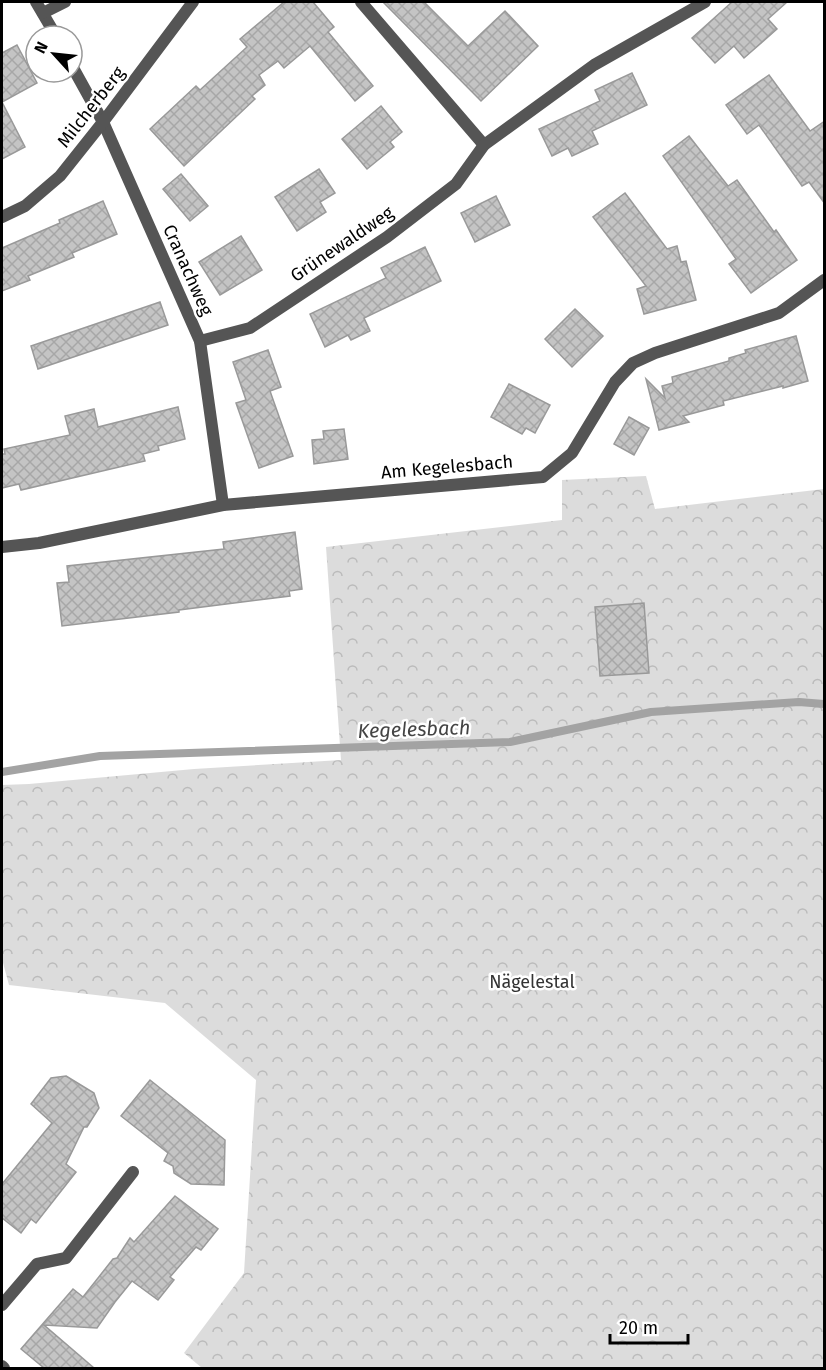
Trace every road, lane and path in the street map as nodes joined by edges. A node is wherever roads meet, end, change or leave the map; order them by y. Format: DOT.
graph roads {
  1 [pos="36,2"];
  2 [pos="65,2"];
  3 [pos="193,2"];
  4 [pos="361,2"];
  5 [pos="705,2"];
  6 [pos="43,13"];
  7 [pos="49,24"];
  8 [pos="82,84"];
  9 [pos="103,122"];
  10 [pos="484,145"];
  11 [pos="2,217"];
  12 [pos="825,280"];
  13 [pos="200,341"];
  14 [pos="223,505"];
  15 [pos="2,547"];
  16 [pos="133,1172"];
  17 [pos="2,1305"];
  1 -- 6 [label="street"];
  2 -- 6 [label="street"];
  3 -- 9 [label="street, Milcherberg"];
  4 -- 10 [label="street"];
  5 -- 10 [label="street, Grünewaldweg"];
  6 -- 7 [label="street"];
  8 -- 9 [label="street, Cranachweg"];
  9 -- 11 [label="street, Milcherberg"];
  9 -- 13 [label="street, Cranachweg"];
  10 -- 13 [label="street, Grünewaldweg"];
  12 -- 14 [label="street, Am Kegelesbach"];
  13 -- 14 [label="street, Cranachweg"];
  14 -- 15 [label="street, Am Kegelesbach"];
  16 -- 17 [label="street"];
}
